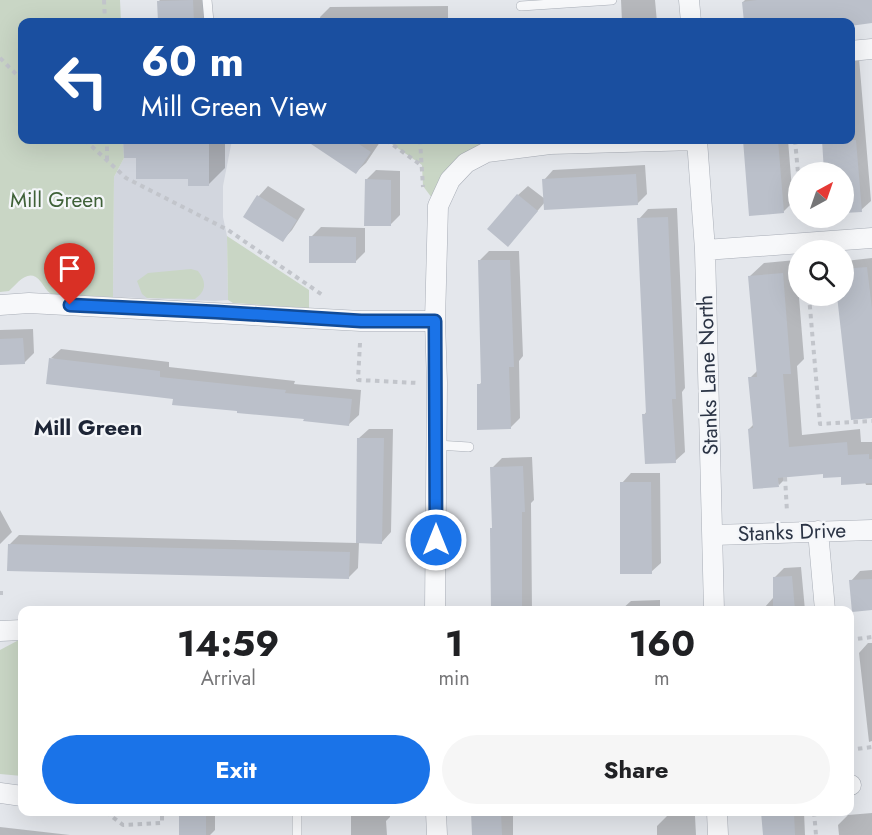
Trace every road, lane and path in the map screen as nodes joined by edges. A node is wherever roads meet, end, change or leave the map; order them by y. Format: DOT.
graph roads {
  1 [pos="104,0"];
  2 [pos="207,0"];
  3 [pos="612,0"];
  4 [pos="689,0"];
  5 [pos="521,6"];
  6 [pos="105,18"];
  7 [pos="209,18"];
  8 [pos="691,18"];
  9 [pos="872,50"];
  10 [pos="855,51"];
  11 [pos="0,58"];
  12 [pos="18,76"];
  13 [pos="90,144"];
  14 [pos="107,144"];
  15 [pos="392,144"];
  16 [pos="420,144"];
  17 [pos="550,144"];
  18 [pos="697,144"];
  19 [pos="795,144"];
  20 [pos="107,160"];
  21 [pos="797,162"];
  22 [pos="872,238"];
  23 [pos="705,250"];
  24 [pos="331,297"];
  25 [pos="0,305"];
  26 [pos="810,306"];
  27 [pos="361,321"];
  28 [pos="435,321"];
  29 [pos="437,383"];
  30 [pos="872,421"];
  31 [pos="437,445"];
  32 [pos="469,447"];
  33 [pos="785,477"];
  34 [pos="872,530"];
  35 [pos="818,531"];
  36 [pos="788,533"];
  37 [pos="713,535"];
  38 [pos="435,606"];
  39 [pos="714,606"];
  40 [pos="825,606"];
  41 [pos="0,630"];
  42 [pos="18,630"];
  43 [pos="872,637"];
  44 [pos="854,639"];
  45 [pos="872,747"];
  46 [pos="854,749"];
  47 [pos="0,793"];
  48 [pos="18,795"];
  49 [pos="111,816"];
  50 [pos="162,816"];
  51 [pos="297,816"];
  52 [pos="436,816"];
  53 [pos="717,816"];
  54 [pos="814,816"];
  55 [pos="297,835"];
  56 [pos="436,835"];
  57 [pos="718,835"];
  58 [pos="816,835"];
  1 -- 6 [label="path"];
  2 -- 7 [label="lane"];
  3 -- 5 [label="lane"];
  4 -- 8 [label="street"];
  9 -- 10 [label="street"];
  11 -- 12 [label="path"];
  13 -- 20 [label="path"];
  14 -- 20 [label="path"];
  15 -- 16 [label="path"];
  17 -- 28 [label="street"];
  18 -- 23 [label="street, Stanks Lane North"];
  19 -- 21 [label="path"];
  20 -- 24 [label="path"];
  22 -- 23 [label="street"];
  23 -- 37 [label="street, Stanks Lane North"];
  25 -- 27 [label="street"];
  26 -- 30 [label="path"];
  27 -- 28 [label="street"];
  27 -- 29 [label="path"];
  28 -- 29 [label="street"];
  29 -- 31 [label="street"];
  31 -- 32 [label="lane"];
  31 -- 38 [label="street"];
  33 -- 36 [label="path"];
  34 -- 35 [label="street, Stanks Drive"];
  35 -- 36 [label="street, Stanks Drive"];
  35 -- 40 [label="street"];
  36 -- 37 [label="street, Stanks Drive"];
  37 -- 39 [label="street, Stanks Lane North"];
  41 -- 42 [label="street"];
  43 -- 44 [label="path"];
  45 -- 46 [label="path"];
  47 -- 48 [label="street"];
  49 -- 50 [label="path"];
  51 -- 55 [label="lane"];
  52 -- 56 [label="street"];
  53 -- 57 [label="street"];
  54 -- 58 [label="path"];
}
